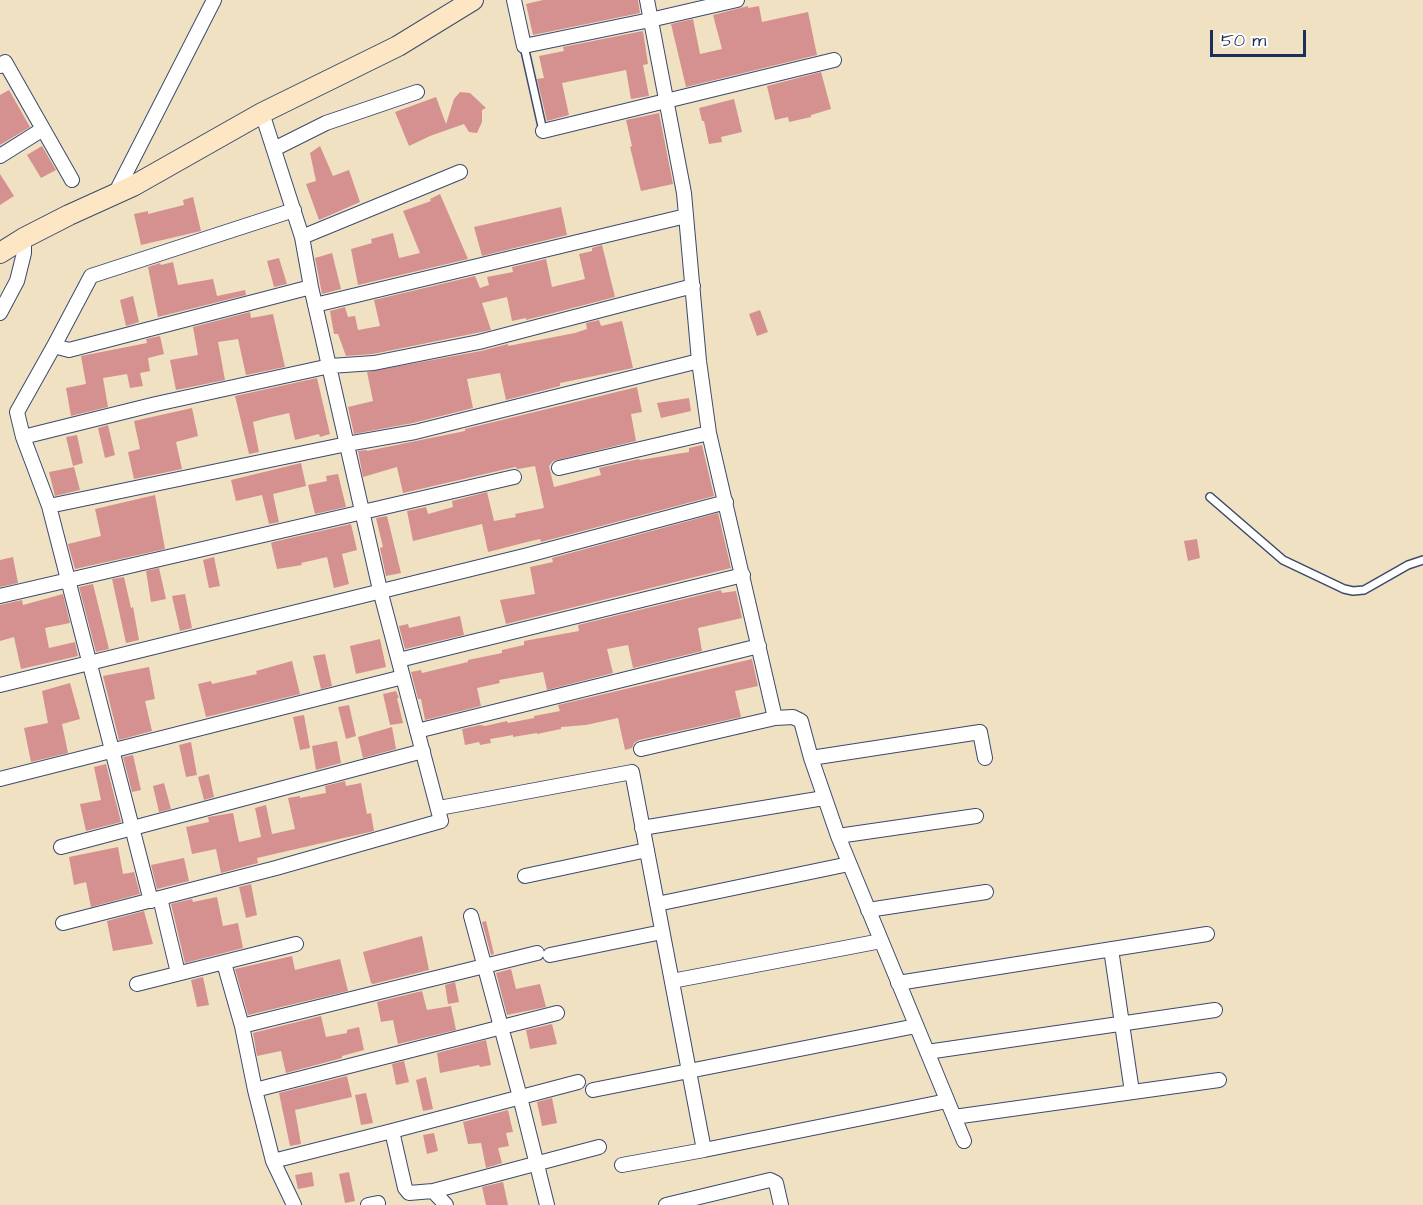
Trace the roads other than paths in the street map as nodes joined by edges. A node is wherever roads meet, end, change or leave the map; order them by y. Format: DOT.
graph roads {
  1 [pos="214,0"];
  2 [pos="473,0"];
  3 [pos="514,0"];
  4 [pos="646,0"];
  5 [pos="736,0"];
  6 [pos="650,20"];
  7 [pos="524,46"];
  8 [pos="834,60"];
  9 [pos="0,66"];
  10 [pos="417,92"];
  11 [pos="666,102"];
  12 [pos="262,113"];
  13 [pos="43,129"];
  14 [pos="543,131"];
  15 [pos="274,149"];
  16 [pos="0,156"];
  17 [pos="460,172"];
  18 [pos="72,180"];
  19 [pos="108,199"];
  20 [pos="294,210"];
  21 [pos="686,216"];
  22 [pos="24,237"];
  23 [pos="302,237"];
  24 [pos="0,253"];
  25 [pos="693,286"];
  26 [pos="311,287"];
  27 [pos="315,305"];
  28 [pos="0,313"];
  29 [pos="54,346"];
  30 [pos="699,361"];
  31 [pos="330,366"];
  32 [pos="709,434"];
  33 [pos="23,437"];
  34 [pos="346,444"];
  35 [pos="559,468"];
  36 [pos="514,477"];
  37 [pos="1210,497"];
  38 [pos="726,502"];
  39 [pos="49,506"];
  40 [pos="361,511"];
  41 [pos="1423,560"];
  42 [pos="742,575"];
  43 [pos="69,579"];
  44 [pos="380,590"];
  45 [pos="0,596"];
  46 [pos="759,646"];
  47 [pos="399,660"];
  48 [pos="91,662"];
  49 [pos="403,678"];
  50 [pos="0,685"];
  51 [pos="776,718"];
  52 [pos="417,731"];
  53 [pos="641,749"];
  54 [pos="112,751"];
  55 [pos="423,752"];
  56 [pos="811,758"];
  57 [pos="985,758"];
  58 [pos="0,780"];
  59 [pos="824,798"];
  60 [pos="439,808"];
  61 [pos="976,816"];
  62 [pos="133,828"];
  63 [pos="642,828"];
  64 [pos="838,836"];
  65 [pos="61,847"];
  66 [pos="647,850"];
  67 [pos="849,864"];
  68 [pos="525,876"];
  69 [pos="986,892"];
  70 [pos="155,899"];
  71 [pos="657,904"];
  72 [pos="868,910"];
  73 [pos="471,915"];
  74 [pos="63,924"];
  75 [pos="662,932"];
  76 [pos="1207,934"];
  77 [pos="881,941"];
  78 [pos="296,944"];
  79 [pos="1111,949"];
  80 [pos="224,963"];
  81 [pos="484,965"];
  82 [pos="178,974"];
  83 [pos="672,981"];
  84 [pos="898,983"];
  85 [pos="137,984"];
  86 [pos="1215,1010"];
  87 [pos="558,1013"];
  88 [pos="1122,1023"];
  89 [pos="242,1026"];
  90 [pos="916,1026"];
  91 [pos="500,1027"];
  92 [pos="927,1052"];
  93 [pos="689,1070"];
  94 [pos="1219,1080"];
  95 [pos="578,1082"];
  96 [pos="255,1090"];
  97 [pos="593,1090"];
  98 [pos="1132,1092"];
  99 [pos="520,1097"];
  100 [pos="947,1101"];
  101 [pos="954,1117"];
  102 [pos="392,1131"];
  103 [pos="964,1141"];
  104 [pos="599,1147"];
  105 [pos="704,1150"];
  106 [pos="273,1161"];
  107 [pos="537,1164"];
  108 [pos="622,1165"];
  109 [pos="433,1191"];
  110 [pos="294,1205"];
  111 [pos="446,1205"];
  112 [pos="547,1205"];
  113 [pos="666,1205"];
  114 [pos="781,1205"];
  1 -- 19 [label="street"];
  2 -- 12 [label="street"];
  3 -- 7 [label="street"];
  4 -- 6 [label="street"];
  5 -- 6 [label="street"];
  6 -- 7 [label="street"];
  6 -- 11 [label="street"];
  7 -- 14 [label="lane"];
  8 -- 11 [label="street"];
  9 -- 13 [label="street"];
  10 -- 15 [label="street"];
  11 -- 14 [label="street"];
  11 -- 21 [label="street"];
  12 -- 15 [label="street"];
  12 -- 19 [label="street"];
  13 -- 16 [label="street"];
  13 -- 18 [label="street"];
  15 -- 20 [label="street"];
  17 -- 23 [label="street"];
  19 -- 22 [label="street"];
  20 -- 23 [label="street"];
  20 -- 29 [label="street"];
  21 -- 25 [label="street"];
  21 -- 27 [label="street"];
  22 -- 24 [label="street"];
  22 -- 28 [label="street"];
  23 -- 26 [label="street"];
  25 -- 30 [label="street"];
  25 -- 31 [label="street"];
  26 -- 27 [label="street"];
  26 -- 29 [label="street"];
  27 -- 31 [label="street"];
  29 -- 33 [label="street"];
  30 -- 32 [label="street"];
  30 -- 34 [label="street"];
  31 -- 33 [label="street"];
  31 -- 34 [label="street"];
  32 -- 35 [label="street"];
  32 -- 38 [label="street"];
  33 -- 39 [label="street"];
  34 -- 39 [label="street"];
  34 -- 40 [label="street"];
  36 -- 40 [label="street"];
  37 -- 41 [label="lane"];
  38 -- 42 [label="street"];
  38 -- 44 [label="street"];
  39 -- 43 [label="street"];
  40 -- 43 [label="street"];
  40 -- 44 [label="street"];
  42 -- 46 [label="street"];
  42 -- 47 [label="street"];
  43 -- 45 [label="street"];
  43 -- 48 [label="street"];
  44 -- 47 [label="street"];
  44 -- 48 [label="street"];
  46 -- 51 [label="street"];
  46 -- 52 [label="street"];
  47 -- 49 [label="street"];
  48 -- 50 [label="street"];
  48 -- 54 [label="street"];
  49 -- 52 [label="street"];
  49 -- 54 [label="street"];
  51 -- 53 [label="street"];
  51 -- 56 [label="street"];
  52 -- 55 [label="street"];
  54 -- 58 [label="street"];
  54 -- 62 [label="street"];
  55 -- 60 [label="street"];
  55 -- 62 [label="street"];
  56 -- 57 [label="street"];
  56 -- 59 [label="street"];
  59 -- 63 [label="street"];
  59 -- 64 [label="street"];
  60 -- 63 [label="street"];
  60 -- 70 [label="street"];
  61 -- 64 [label="street"];
  62 -- 65 [label="street"];
  62 -- 70 [label="street"];
  63 -- 66 [label="street"];
  64 -- 67 [label="street"];
  66 -- 68 [label="street"];
  66 -- 71 [label="street"];
  67 -- 71 [label="street"];
  67 -- 72 [label="street"];
  69 -- 72 [label="street"];
  70 -- 74 [label="street"];
  70 -- 82 [label="street"];
  71 -- 75 [label="street"];
  72 -- 77 [label="street"];
  73 -- 81 [label="street"];
  75 -- 81 [label="street"];
  75 -- 83 [label="street"];
  76 -- 79 [label="street"];
  77 -- 83 [label="street"];
  77 -- 84 [label="street"];
  78 -- 80 [label="street"];
  79 -- 84 [label="street"];
  79 -- 88 [label="street"];
  80 -- 82 [label="street"];
  80 -- 89 [label="street"];
  81 -- 89 [label="street"];
  81 -- 91 [label="street"];
  82 -- 85 [label="street"];
  83 -- 93 [label="street"];
  84 -- 90 [label="street"];
  86 -- 88 [label="street"];
  87 -- 91 [label="street"];
  88 -- 92 [label="street"];
  88 -- 98 [label="street"];
  89 -- 96 [label="street"];
  90 -- 92 [label="street"];
  90 -- 93 [label="street"];
  91 -- 96 [label="street"];
  91 -- 99 [label="street"];
  92 -- 100 [label="street"];
  93 -- 97 [label="street"];
  93 -- 105 [label="street"];
  94 -- 98 [label="street"];
  95 -- 99 [label="street"];
  96 -- 106 [label="street"];
  98 -- 101 [label="street"];
  99 -- 102 [label="street"];
  99 -- 107 [label="street"];
  100 -- 101 [label="street"];
  100 -- 105 [label="street"];
  101 -- 103 [label="street"];
  102 -- 106 [label="street"];
  102 -- 109 [label="street"];
  104 -- 107 [label="street"];
  105 -- 108 [label="street"];
  106 -- 110 [label="street"];
  107 -- 109 [label="street"];
  107 -- 112 [label="street"];
  109 -- 111 [label="street"];
  113 -- 114 [label="street"];
}
